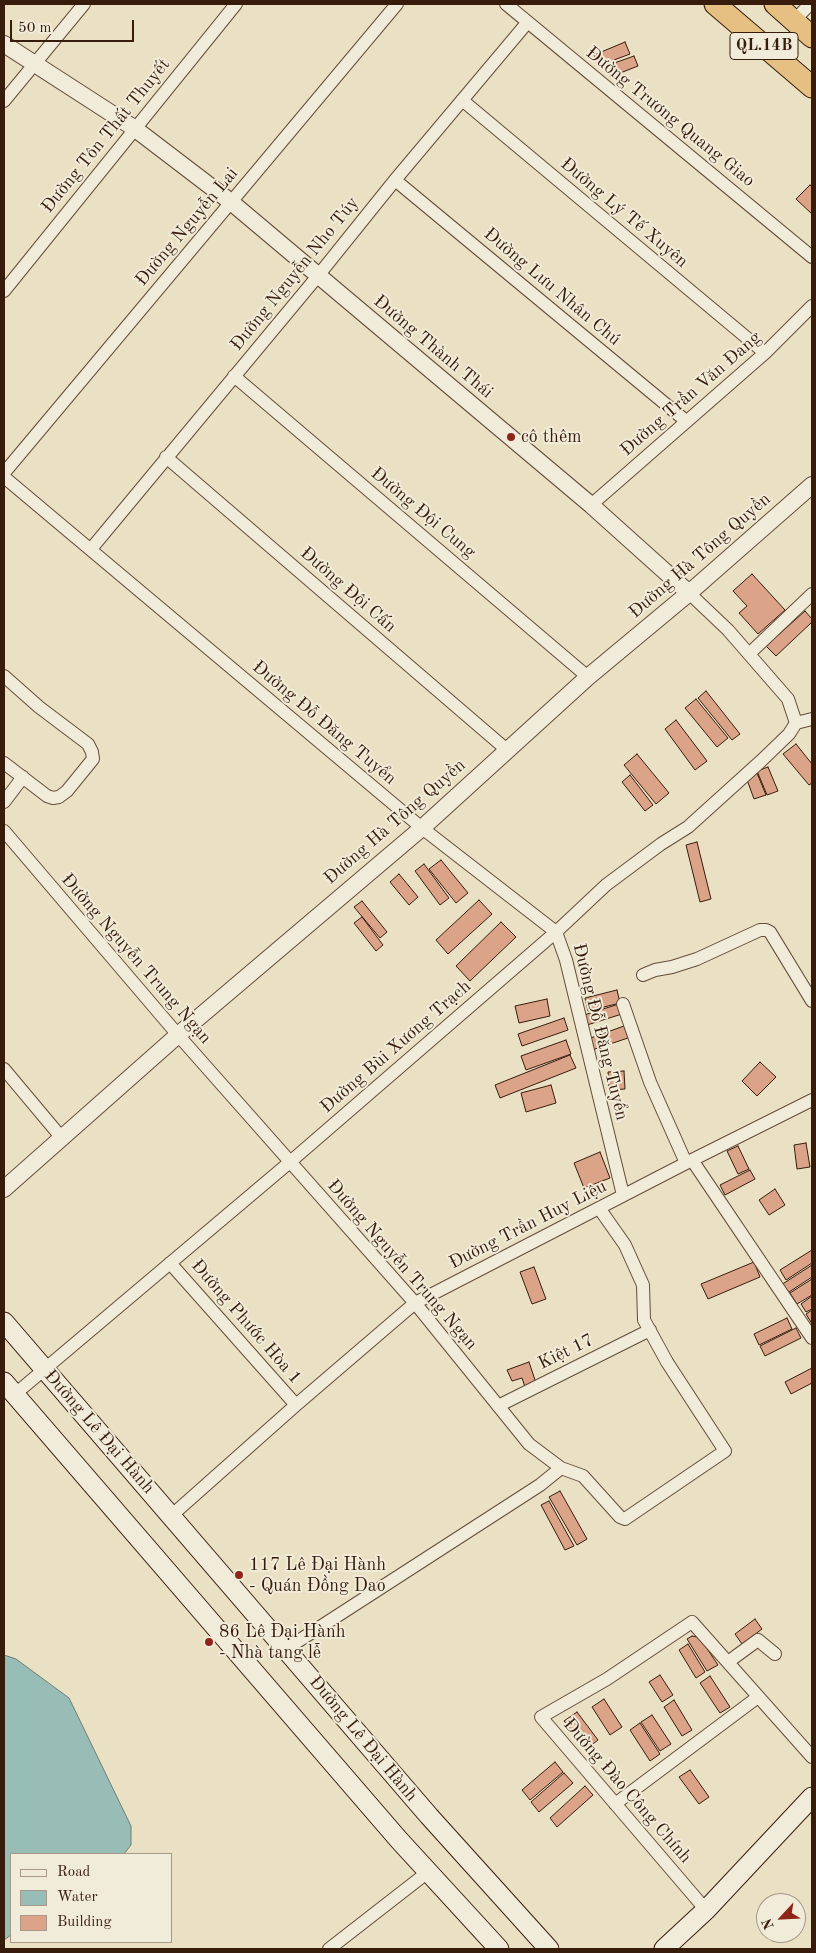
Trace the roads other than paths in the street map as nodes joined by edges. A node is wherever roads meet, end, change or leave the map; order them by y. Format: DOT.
graph roads {
  1 [pos="84,4"];
  2 [pos="236,4"];
  3 [pos="397,4"];
  4 [pos="506,4"];
  5 [pos="715,4"];
  6 [pos="775,4"];
  7 [pos="810,4"];
  8 [pos="794,21"];
  9 [pos="527,23"];
  10 [pos="812,37"];
  11 [pos="4,44"];
  12 [pos="35,64"];
  13 [pos="812,87"];
  14 [pos="462,100"];
  15 [pos="4,102"];
  16 [pos="134,128"];
  17 [pos="395,180"];
  18 [pos="231,202"];
  19 [pos="812,257"];
  20 [pos="317,277"];
  21 [pos="4,291"];
  22 [pos="812,306"];
  23 [pos="765,353"];
  24 [pos="234,376"];
  25 [pos="686,421"];
  26 [pos="166,457"];
  27 [pos="4,472"];
  28 [pos="4,476"];
  29 [pos="812,485"];
  30 [pos="591,505"];
  31 [pos="91,549"];
  32 [pos="689,594"];
  33 [pos="812,594"];
  34 [pos="749,654"];
  35 [pos="4,676"];
  36 [pos="588,677"];
  37 [pos="812,719"];
  38 [pos="796,724"];
  39 [pos="507,750"];
  40 [pos="4,763"];
  41 [pos="22,777"];
  42 [pos="4,802"];
  43 [pos="422,828"];
  44 [pos="4,832"];
  45 [pos="556,932"];
  46 [pos="643,975"];
  47 [pos="812,1001"];
  48 [pos="623,1004"];
  49 [pos="178,1035"];
  50 [pos="4,1069"];
  51 [pos="812,1100"];
  52 [pos="61,1137"];
  53 [pos="290,1162"];
  54 [pos="689,1162"];
  55 [pos="4,1189"];
  56 [pos="623,1196"];
  57 [pos="599,1208"];
  58 [pos="170,1263"];
  59 [pos="415,1303"];
  60 [pos="4,1322"];
  61 [pos="650,1330"];
  62 [pos="812,1338"];
  63 [pos="44,1369"];
  64 [pos="9,1389"];
  65 [pos="296,1405"];
  66 [pos="498,1406"];
  67 [pos="561,1468"];
  68 [pos="172,1516"];
  69 [pos="286,1649"];
  70 [pos="775,1654"];
  71 [pos="728,1662"];
  72 [pos="758,1697"];
  73 [pos="812,1758"];
  74 [pos="812,1797"];
  75 [pos="615,1804"];
  76 [pos="428,1872"];
  77 [pos="706,1910"];
  78 [pos="329,1949"];
  79 [pos="499,1949"];
  80 [pos="549,1949"];
  81 [pos="664,1949"];
  1 -- 12 [label="street"];
  2 -- 16 [label="street, Đường Tôn Thất Thuyết"];
  3 -- 18 [label="street, Đường Nguyễn Lai"];
  4 -- 9 [label="street, Đường Trương Quang Giao"];
  5 -- 13 [label="highway, QL.14B"];
  6 -- 8 [label="highway, QL.14B"];
  7 -- 8 [label="street"];
  8 -- 10 [label="highway, QL.14B"];
  9 -- 14 [label="street, Đường Nguyễn Nho Túy"];
  9 -- 19 [label="street, Đường Trương Quang Giao"];
  11 -- 12 [label="street, Đường Thành Thái"];
  12 -- 15 [label="street"];
  12 -- 16 [label="street, Đường Thành Thái"];
  14 -- 17 [label="street, Đường Nguyễn Nho Túy"];
  14 -- 23 [label="street, Đường Lý Tế Xuyên"];
  16 -- 18 [label="street, Đường Thành Thái"];
  16 -- 21 [label="street, Đường Tôn Thất Thuyết"];
  17 -- 20 [label="street, Đường Nguyễn Nho Túy"];
  17 -- 25 [label="street, Đường Lưu Nhân Chú"];
  18 -- 20 [label="street, Đường Thành Thái"];
  18 -- 27 [label="street, Đường Nguyễn Lai"];
  20 -- 24 [label="street, Đường Nguyễn Nho Túy"];
  20 -- 30 [label="street, Đường Thành Thái"];
  22 -- 23 [label="street, Đường Trần Văn Đang"];
  23 -- 25 [label="street, Đường Trần Văn Đang"];
  24 -- 26 [label="street, Đường Nguyễn Nho Túy"];
  24 -- 36 [label="street, Đường Đội Cung"];
  25 -- 30 [label="street, Đường Trần Văn Đang"];
  26 -- 31 [label="street, Đường Nguyễn Nho Túy"];
  26 -- 39 [label="street, Đường Đội Cấn"];
  28 -- 31 [label="street, Đường Đỗ Đăng Tuyển"];
  29 -- 32 [label="street, Đường Hà Tông Quyền"];
  30 -- 32 [label="street, Đường Thành Thái"];
  31 -- 43 [label="street, Đường Đỗ Đăng Tuyển"];
  32 -- 34 [label="street, Đường Thành Thái"];
  32 -- 36 [label="street, Đường Hà Tông Quyền"];
  33 -- 34 [label="street"];
  34 -- 38 [label="street, Đường Thành Thái"];
  35 -- 41 [label="street"];
  36 -- 39 [label="street, Đường Hà Tông Quyền"];
  37 -- 38 [label="street"];
  38 -- 45 [label="street, Đường Bùi Xương Trạch"];
  39 -- 43 [label="street, Đường Hà Tông Quyền"];
  40 -- 41 [label="street"];
  41 -- 42 [label="street"];
  43 -- 45 [label="street, Đường Đỗ Đăng Tuyển"];
  43 -- 49 [label="street, Đường Hà Tông Quyền"];
  44 -- 49 [label="street, Đường Nguyễn Trung Ngạn"];
  45 -- 53 [label="street, Đường Bùi Xương Trạch"];
  45 -- 56 [label="street, Đường Đỗ Đăng Tuyển"];
  46 -- 47 [label="street"];
  48 -- 54 [label="street"];
  49 -- 52 [label="street, Đường Hà Tông Quyền"];
  49 -- 53 [label="street, Đường Nguyễn Trung Ngạn"];
  50 -- 52 [label="street"];
  51 -- 54 [label="street, Đường Trần Huy Liệu"];
  52 -- 55 [label="street, Đường Hà Tông Quyền"];
  53 -- 58 [label="street, Đường Bùi Xương Trạch"];
  53 -- 59 [label="street, Đường Nguyễn Trung Ngạn"];
  54 -- 56 [label="street, Đường Trần Huy Liệu"];
  54 -- 62 [label="street"];
  56 -- 57 [label="street, Đường Trần Huy Liệu"];
  57 -- 59 [label="street, Đường Trần Huy Liệu"];
  57 -- 61 [label="street"];
  58 -- 63 [label="street, Đường Bùi Xương Trạch"];
  58 -- 65 [label="street, Đường Phước Hòa 1"];
  59 -- 65 [label="street, Đường Trần Huy Liệu"];
  59 -- 66 [label="street, Đường Nguyễn Trung Ngạn"];
  60 -- 63 [label="main road, Đường Lê Đại Hành"];
  61 -- 66 [label="street, Kiệt 17"];
  61 -- 67 [label="street, Đường Nguyễn Trung Ngạn"];
  63 -- 64 [label="street, Đường Bùi Xương Trạch"];
  63 -- 68 [label="main road, Đường Lê Đại Hành"];
  64 -- 76 [label="main road"];
  65 -- 68 [label="street, Đường Trần Huy Liệu"];
  66 -- 67 [label="street, Đường Nguyễn Trung Ngạn"];
  67 -- 69 [label="street"];
  68 -- 69 [label="main road, Đường Lê Đại Hành"];
  69 -- 80 [label="main road, Đường Lê Đại Hành"];
  70 -- 71 [label="street"];
  71 -- 72 [label="street, Đường Đào Công Chính"];
  71 -- 75 [label="street, Đường Đào Công Chính"];
  72 -- 73 [label="street, Đường Đào Công Chính"];
  72 -- 75 [label="street"];
  74 -- 77 [label="main road"];
  75 -- 77 [label="street, Đường Đào Công Chính"];
  76 -- 78 [label="street"];
  76 -- 79 [label="main road"];
  77 -- 81 [label="main road"];
}
